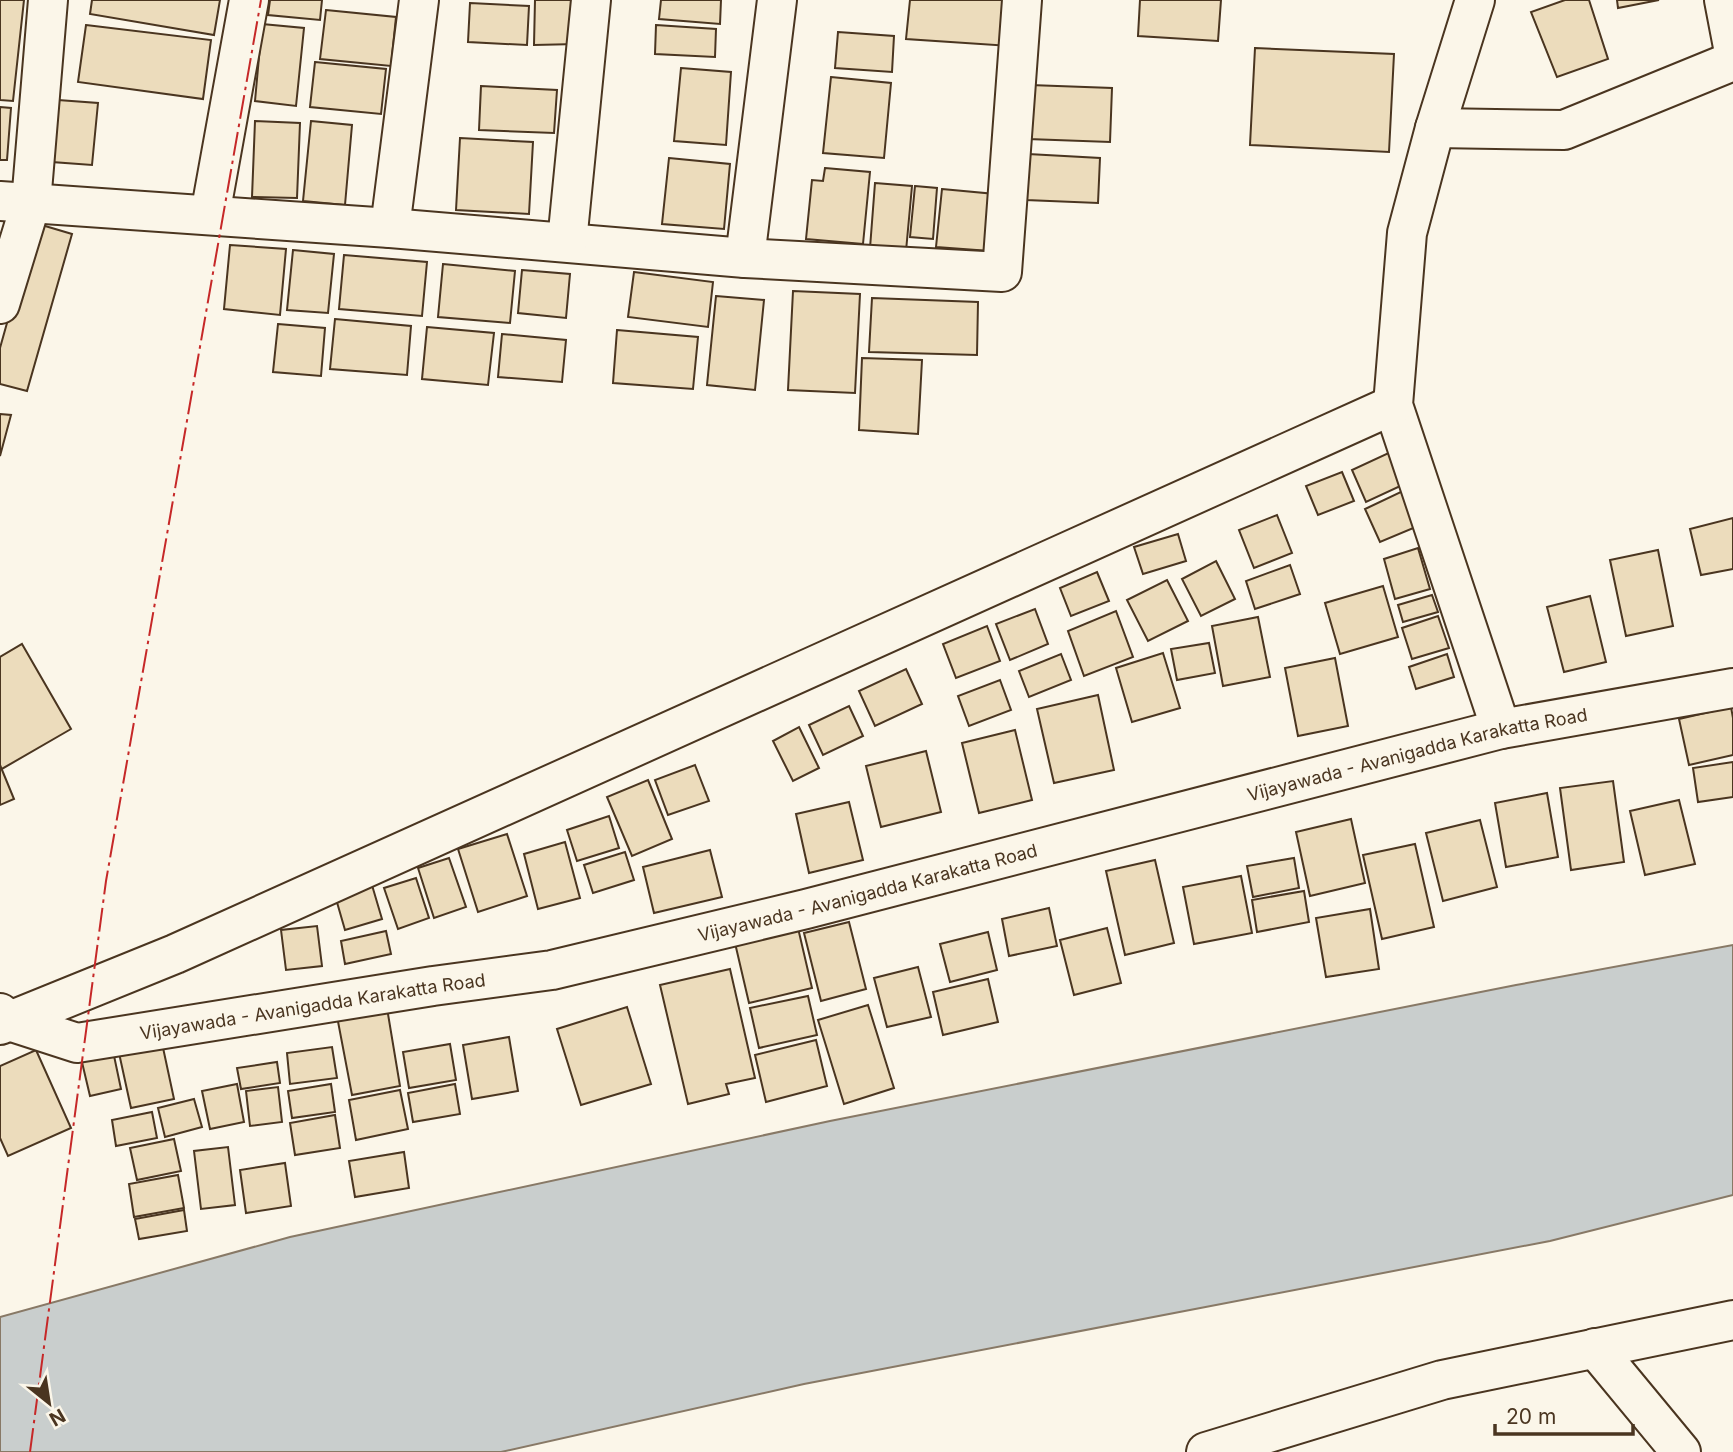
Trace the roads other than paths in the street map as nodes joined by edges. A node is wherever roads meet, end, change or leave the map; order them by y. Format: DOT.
graph roads {
  1 [pos="48,0"];
  2 [pos="248,0"];
  3 [pos="419,0"];
  4 [pos="590,0"];
  5 [pos="777,0"];
  6 [pos="1023,0"];
  7 [pos="1475,0"];
  8 [pos="1724,0"];
  9 [pos="1733,47"];
  10 [pos="1733,61"];
  11 [pos="1435,128"];
  12 [pos="16,202"];
  13 [pos="210,215"];
  14 [pos="390,228"];
  15 [pos="567,242"];
  16 [pos="745,258"];
  17 [pos="0,304"];
  18 [pos="1393,405"];
  19 [pos="1733,688"];
  20 [pos="1501,729"];
  21 [pos="3,1020"];
  22 [pos="1733,1320"];
  23 [pos="1595,1348"];
  24 [pos="1206,1452"];
  25 [pos="1681,1452"];
  1 -- 12 [label="street"];
  2 -- 13 [label="street"];
  3 -- 14 [label="street"];
  4 -- 15 [label="street"];
  5 -- 16 [label="street"];
  6 -- 16 [label="street"];
  7 -- 11 [label="street"];
  8 -- 9 [label="street"];
  10 -- 11 [label="street"];
  11 -- 18 [label="street"];
  12 -- 13 [label="street"];
  12 -- 17 [label="street"];
  13 -- 14 [label="street"];
  14 -- 15 [label="street"];
  15 -- 16 [label="street"];
  18 -- 20 [label="street"];
  18 -- 21 [label="street"];
  19 -- 20 [label="street, Vijayawada - Avanigadda Karakatta Road"];
  20 -- 21 [label="street, Vijayawada - Avanigadda Karakatta Road"];
  22 -- 23 [label="street"];
  23 -- 24 [label="street"];
  23 -- 25 [label="street"];
}
